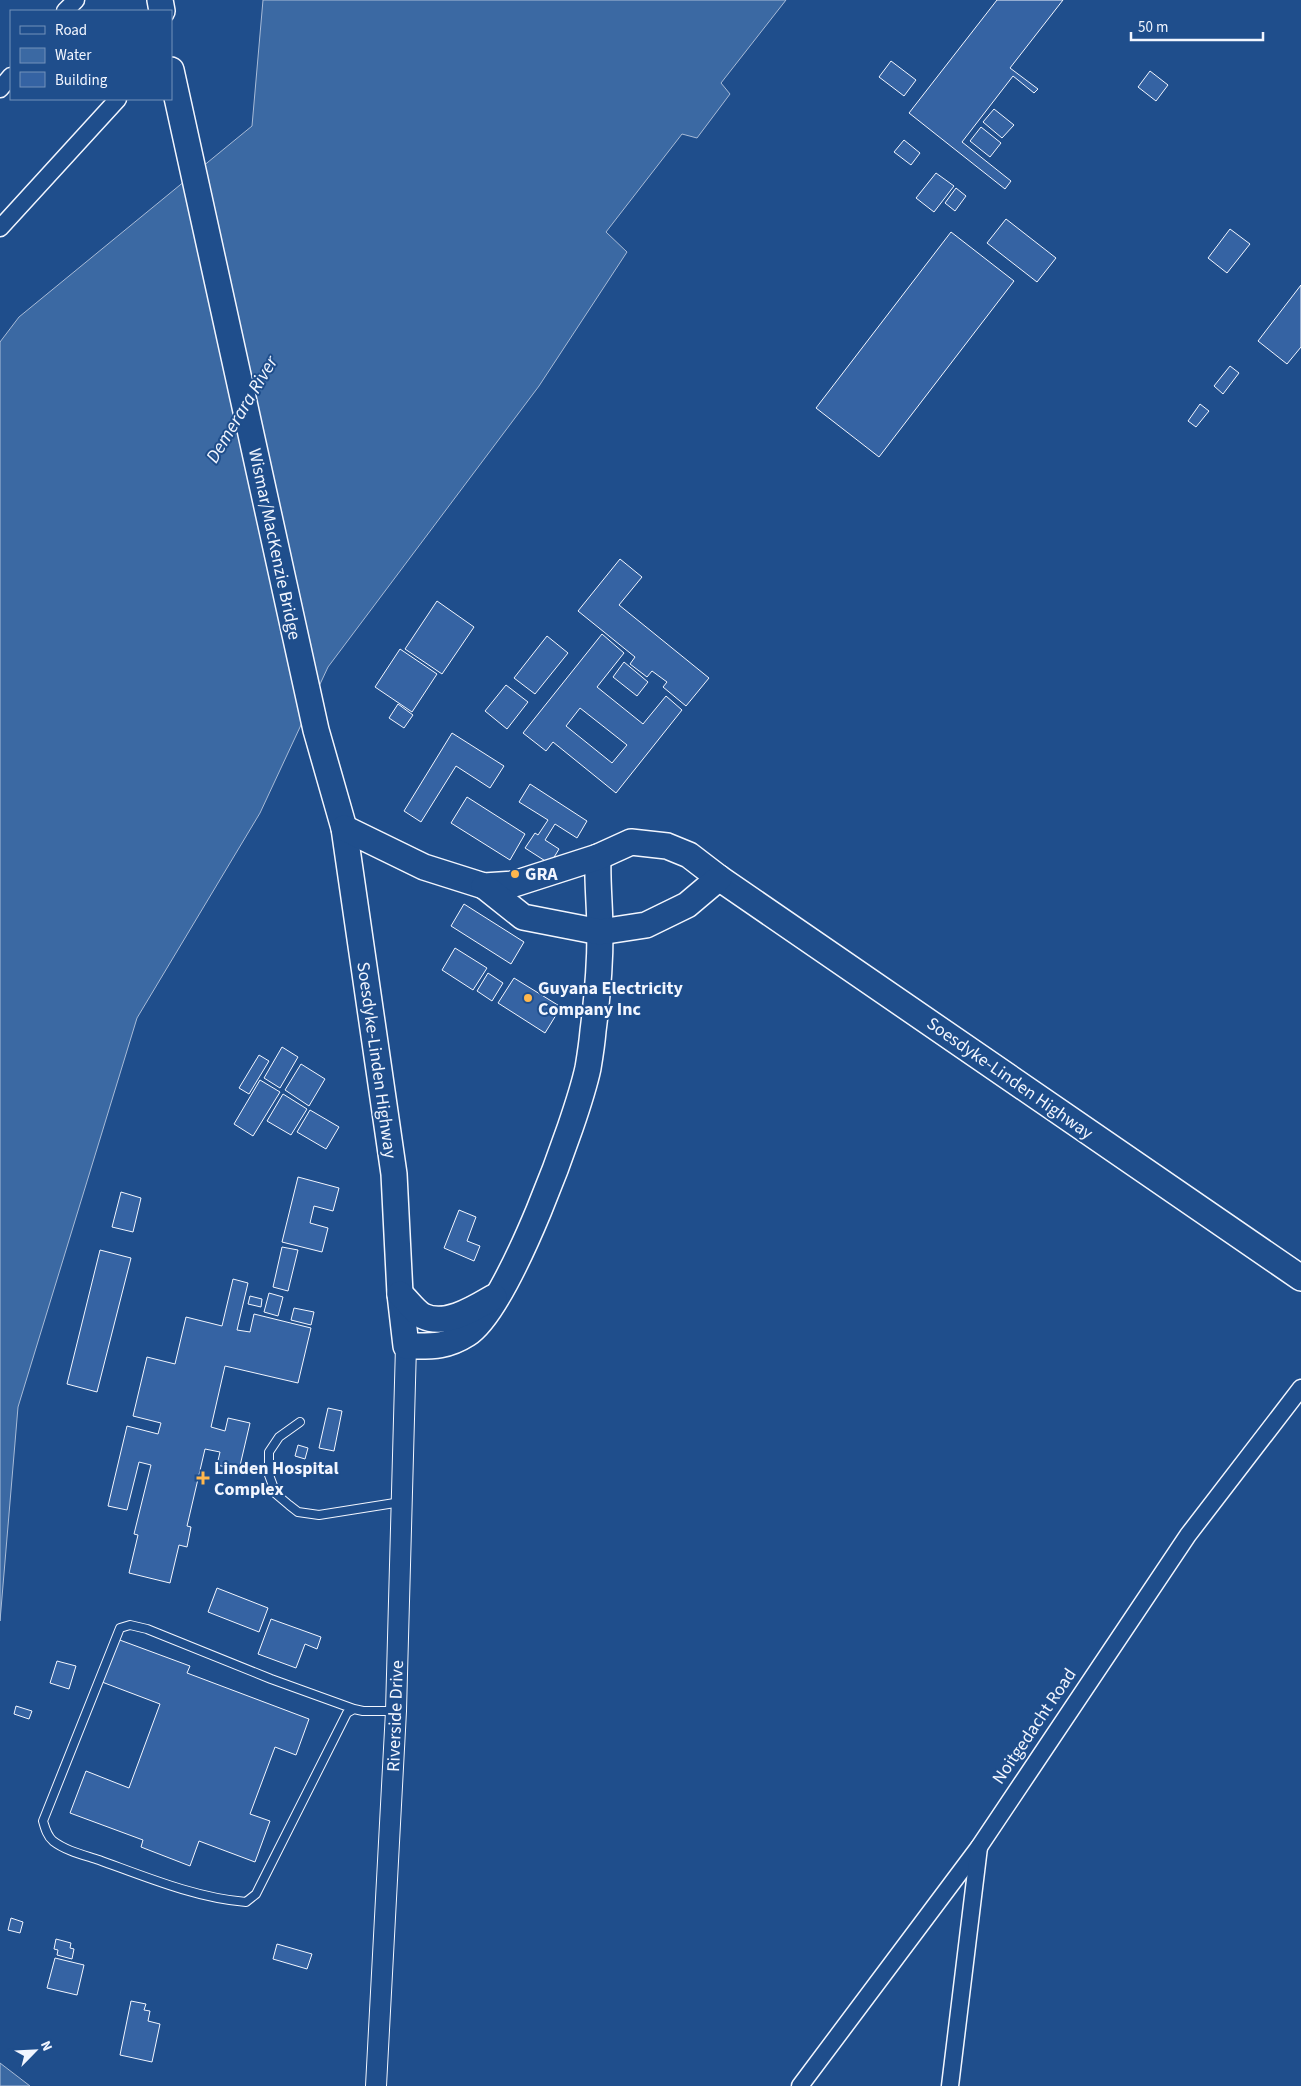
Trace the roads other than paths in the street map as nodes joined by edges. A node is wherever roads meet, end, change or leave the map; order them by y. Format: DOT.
graph roads {
  1 [pos="76,0"];
  2 [pos="67,10"];
  3 [pos="172,75"];
  4 [pos="10,77"];
  5 [pos="0,89"];
  6 [pos="117,100"];
  7 [pos="0,228"];
  8 [pos="316,730"];
  9 [pos="344,828"];
  10 [pos="598,857"];
  11 [pos="719,878"];
  12 [pos="484,886"];
  13 [pos="600,932"];
  14 [pos="1301,1278"];
  15 [pos="400,1294"];
  16 [pos="497,1296"];
  17 [pos="406,1346"];
  18 [pos="1301,1388"];
  19 [pos="300,1422"];
  20 [pos="401,1502"];
  21 [pos="354,1709"];
  22 [pos="396,1711"];
  23 [pos="979,1847"];
  24 [pos="376,2086"];
  25 [pos="800,2086"];
  26 [pos="950,2086"];
  1 -- 2 [label="street"];
  3 -- 8 [label="main road, Wismar/MacKenzie Bridge"];
  4 -- 5 [label="street"];
  6 -- 7 [label="street"];
  8 -- 9 [label="main road, Soesdyke-Linden Highway"];
  9 -- 12 [label="main road, Soesdyke-Linden Highway"];
  9 -- 15 [label="main road, Soesdyke-Linden Highway"];
  10 -- 11 [label="main road, Soesdyke-Linden Highway"];
  10 -- 12 [label="main road, Soesdyke-Linden Highway"];
  10 -- 13 [label="main road"];
  11 -- 13 [label="main road, Soesdyke-Linden Highway"];
  11 -- 14 [label="main road, Soesdyke-Linden Highway"];
  12 -- 13 [label="main road, Soesdyke-Linden Highway"];
  13 -- 16 [label="main road"];
  15 -- 16 [label="main road"];
  15 -- 17 [label="main road, Soesdyke-Linden Highway"];
  16 -- 17 [label="main road"];
  17 -- 20 [label="street, Riverside Drive"];
  18 -- 23 [label="street, Noitgedacht Road"];
  19 -- 20 [label="lane"];
  20 -- 22 [label="street, Riverside Drive"];
  21 -- 21 [label="lane"];
  21 -- 22 [label="lane"];
  22 -- 24 [label="street, Riverside Drive"];
  23 -- 25 [label="street, Noitgedacht Road"];
  23 -- 26 [label="street"];
}
